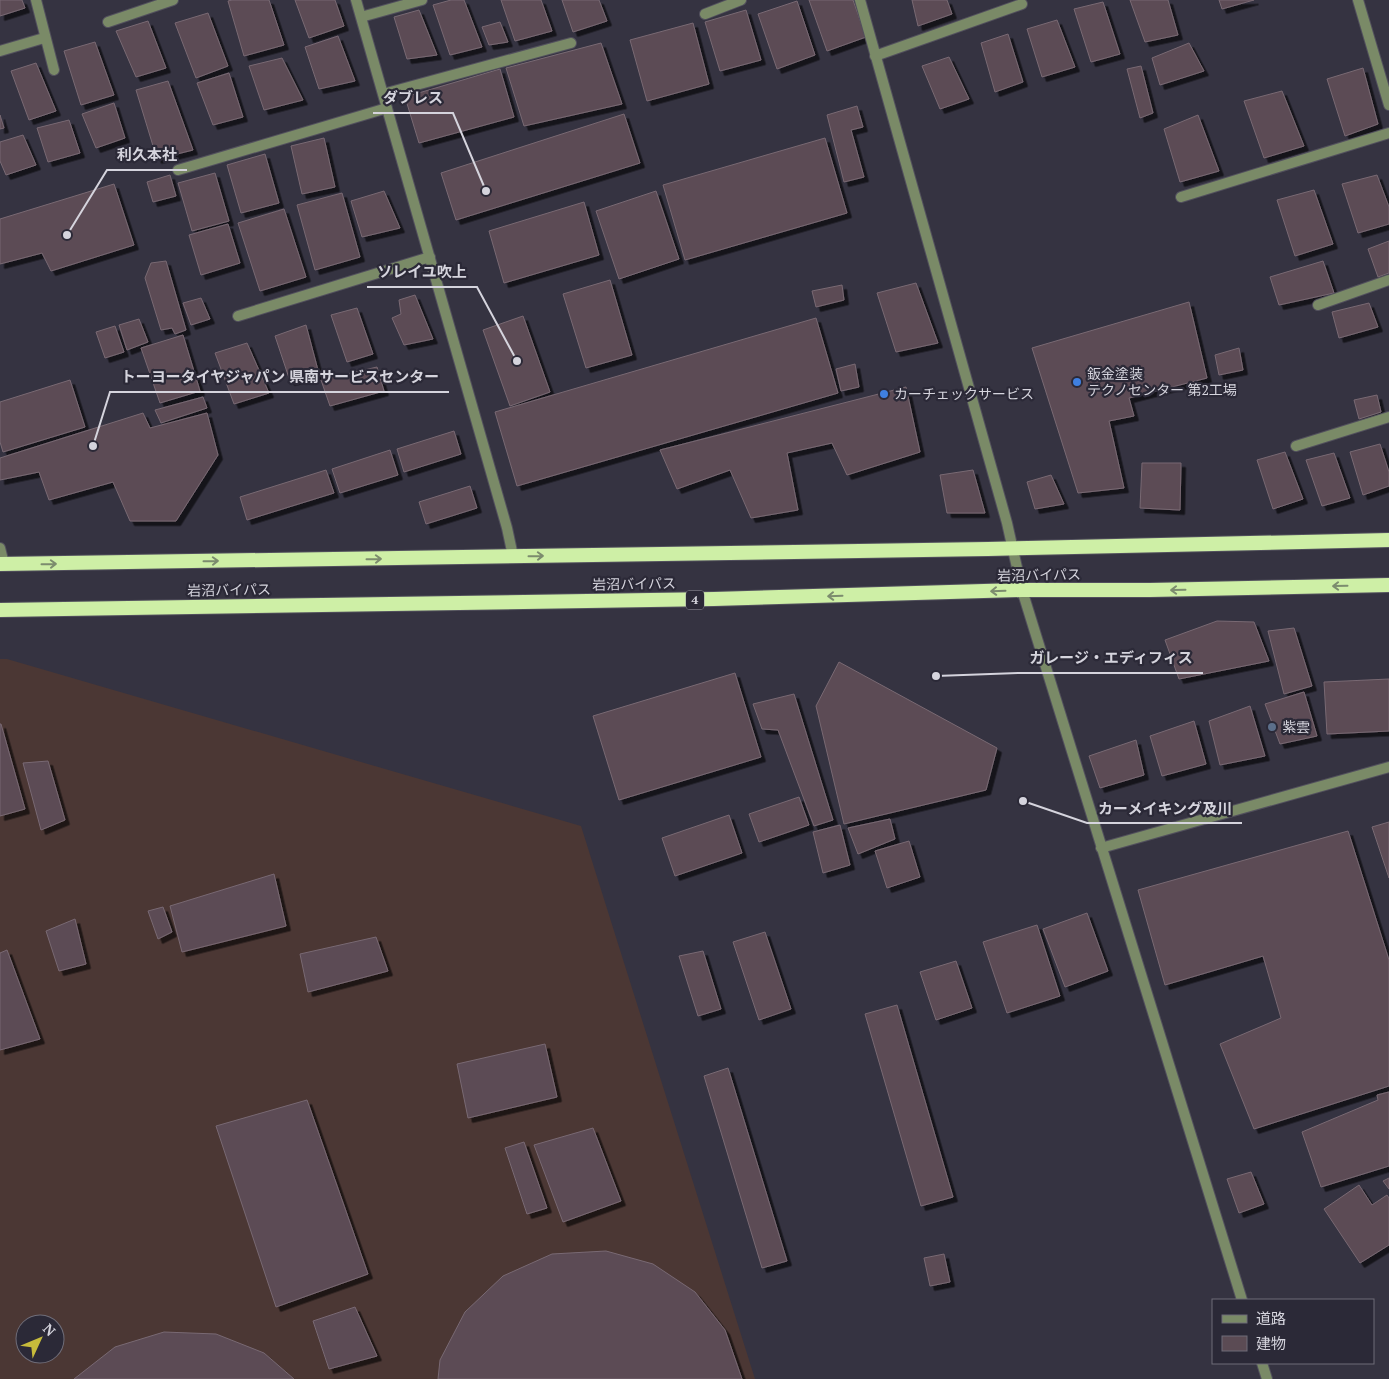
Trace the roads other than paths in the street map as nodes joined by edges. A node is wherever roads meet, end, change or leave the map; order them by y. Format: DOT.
graph roads {
  1 [pos="36,0"];
  2 [pos="173,0"];
  3 [pos="356,0"];
  4 [pos="422,0"];
  5 [pos="741,0"];
  6 [pos="860,0"];
  7 [pos="1358,0"];
  8 [pos="1022,4"];
  9 [pos="705,14"];
  10 [pos="361,18"];
  11 [pos="108,22"];
  12 [pos="44,38"];
  13 [pos="571,43"];
  14 [pos="0,51"];
  15 [pos="875,56"];
  16 [pos="54,70"];
  17 [pos="383,94"];
  18 [pos="1389,105"];
  19 [pos="387,108"];
  20 [pos="1389,133"];
  21 [pos="178,170"];
  22 [pos="1181,197"];
  23 [pos="430,257"];
  24 [pos="1389,280"];
  25 [pos="1318,305"];
  26 [pos="238,316"];
  27 [pos="1389,417"];
  28 [pos="1296,446"];
  29 [pos="1389,540"];
  30 [pos="0,548"];
  31 [pos="1012,548"];
  32 [pos="513,556"];
  33 [pos="2,564"];
  34 [pos="1389,585"];
  35 [pos="1022,590"];
  36 [pos="0,610"];
  37 [pos="1389,767"];
  38 [pos="1101,848"];
  39 [pos="1242,1299"];
  40 [pos="1262,1364"];
  41 [pos="1267,1379"];
  1 -- 12 [label="street"];
  2 -- 11 [label="street"];
  3 -- 10 [label="street"];
  4 -- 10 [label="street"];
  5 -- 9 [label="street"];
  6 -- 15 [label="street"];
  7 -- 18 [label="street"];
  8 -- 15 [label="street"];
  10 -- 17 [label="street"];
  12 -- 14 [label="street"];
  12 -- 16 [label="street"];
  13 -- 17 [label="street"];
  15 -- 31 [label="street"];
  17 -- 19 [label="street"];
  19 -- 21 [label="street"];
  19 -- 23 [label="street"];
  20 -- 22 [label="street"];
  23 -- 26 [label="street"];
  23 -- 32 [label="street"];
  24 -- 25 [label="street"];
  27 -- 28 [label="street"];
  29 -- 31 [label="highway, 岩沼バイパス"];
  30 -- 33 [label="street"];
  32 -- 31 [label="highway, 岩沼バイパス, one-way"];
  31 -- 35 [label="street"];
  33 -- 32 [label="highway, 岩沼バイパス, one-way"];
  34 -- 35 [label="highway, 岩沼バイパス / 4, one-way"];
  35 -- 36 [label="highway, 岩沼バイパス / 4, one-way"];
  35 -- 38 [label="street"];
  37 -- 38 [label="street"];
  38 -- 39 [label="street"];
  40 -- 41 [label="street"];
}
